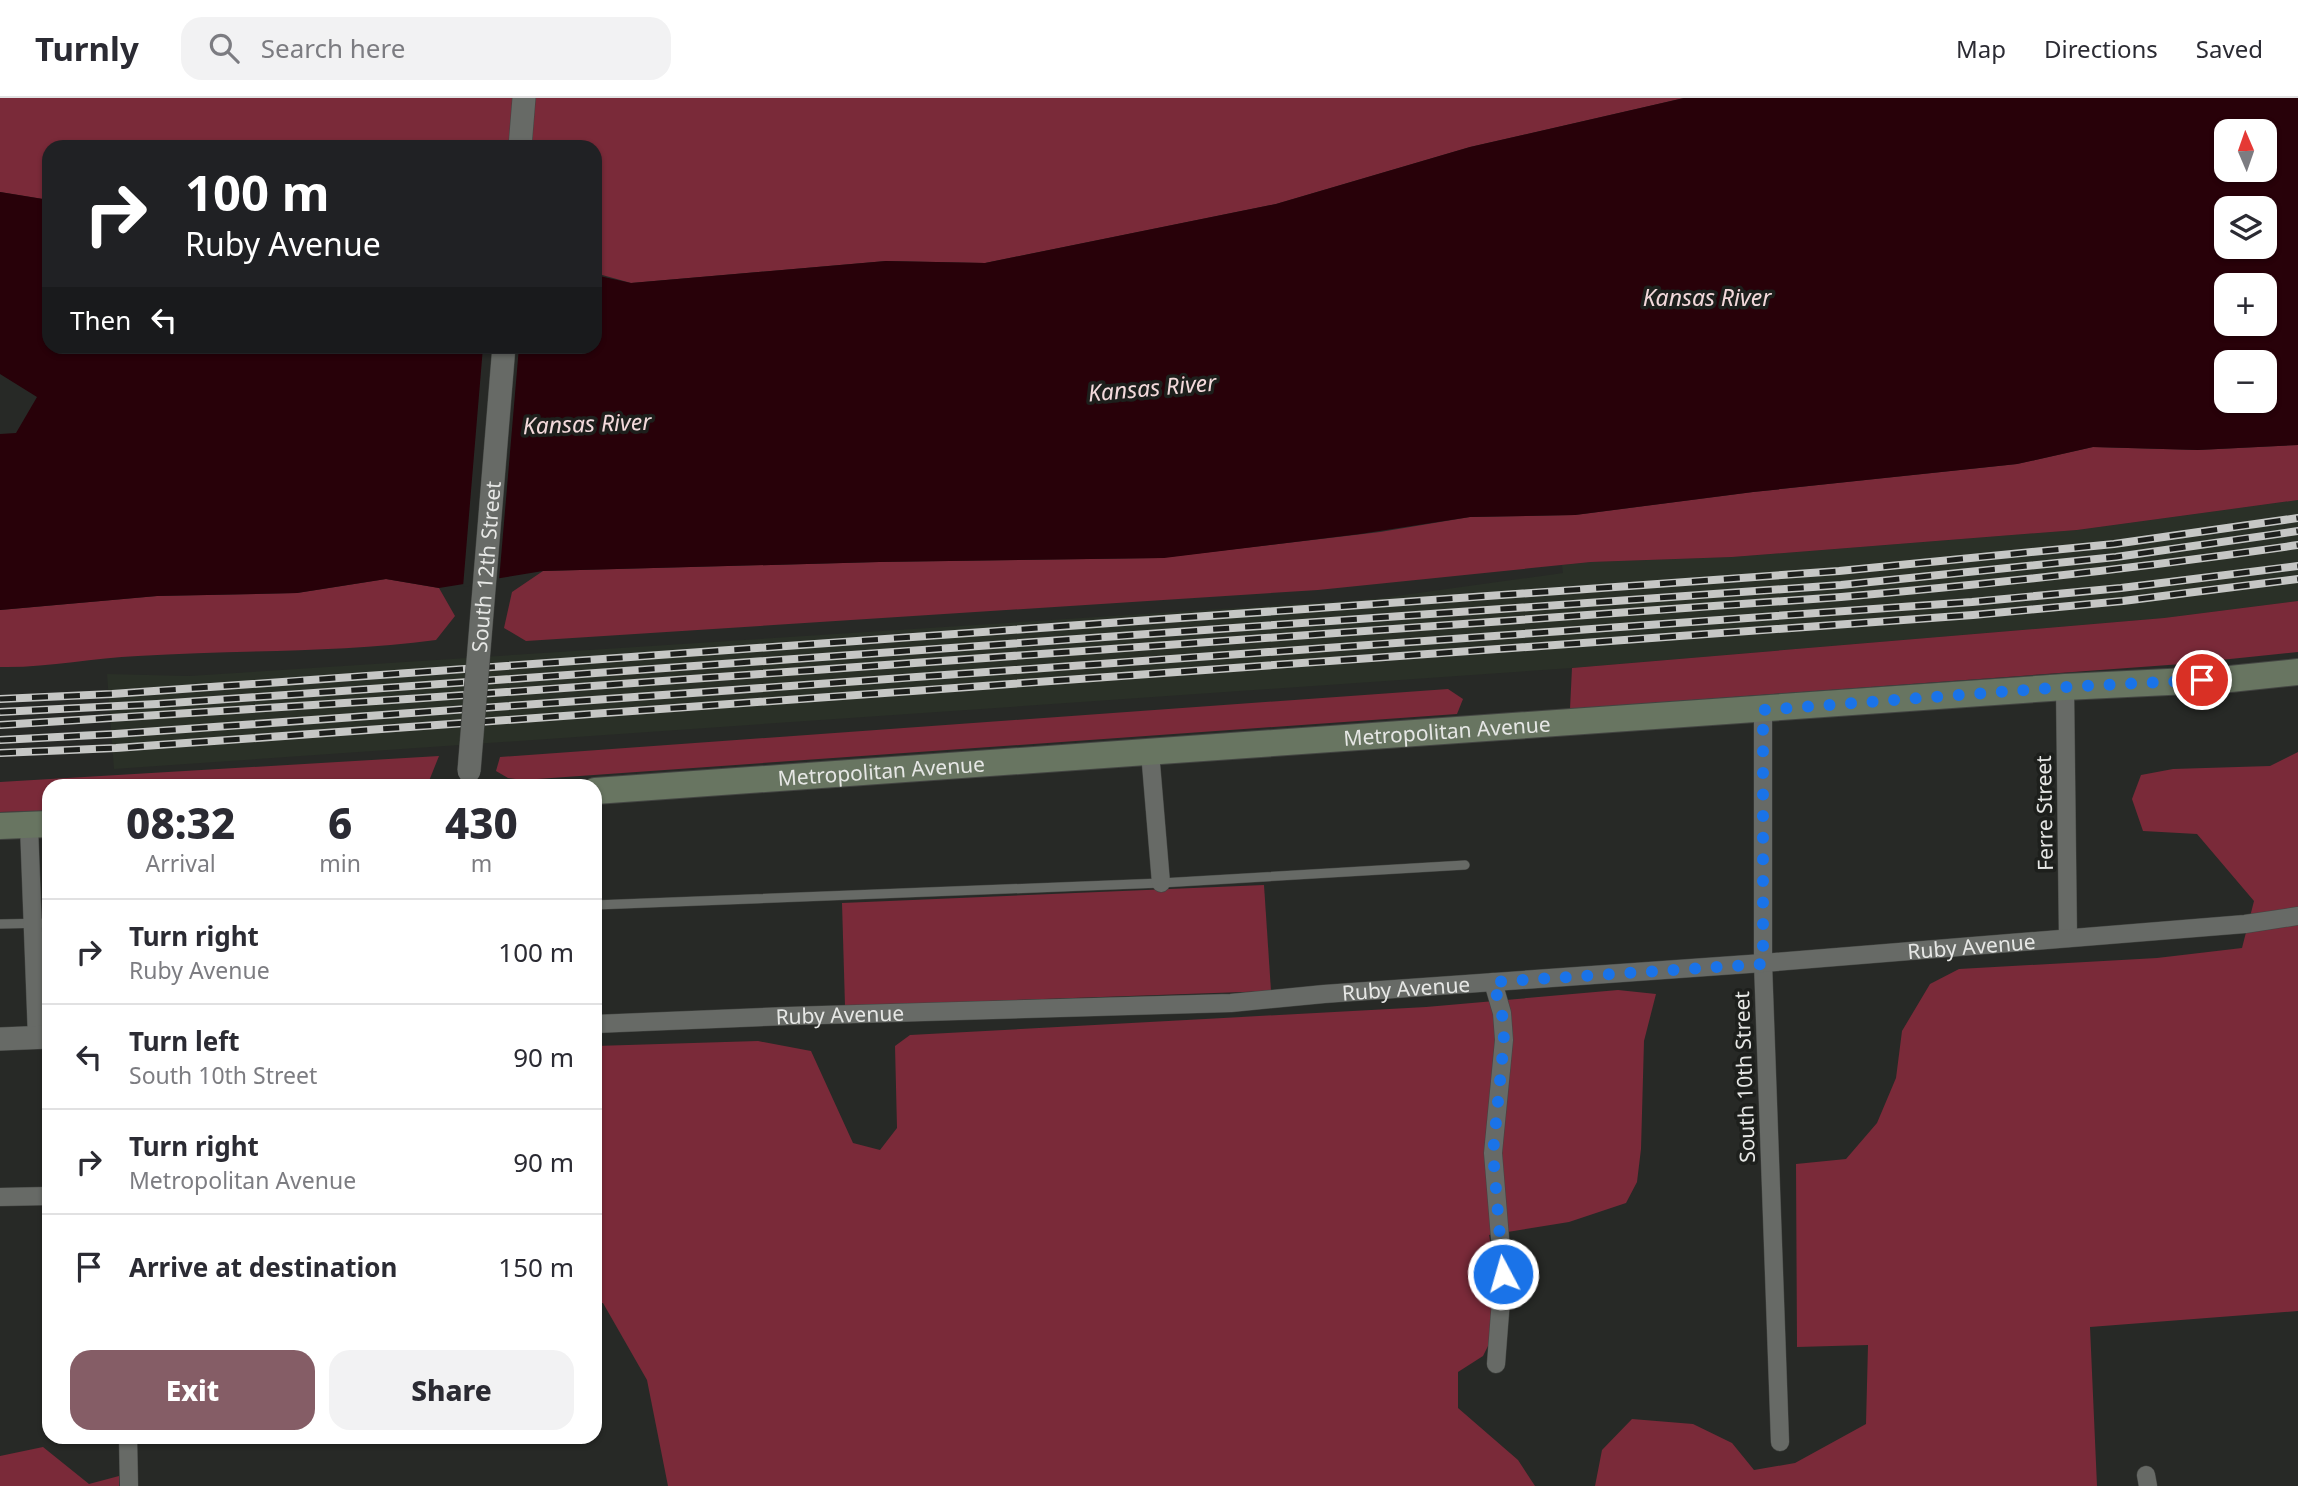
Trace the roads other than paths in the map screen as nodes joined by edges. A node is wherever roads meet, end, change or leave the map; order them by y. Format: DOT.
graph roads {
  1 [pos="524,98"];
  2 [pos="521,140"];
  3 [pos="503,354"];
  4 [pos="2298,672"];
  5 [pos="2065,687"];
  6 [pos="1763,710"];
  7 [pos="1150,752"];
  8 [pos="468,778"];
  9 [pos="602,791"];
  10 [pos="39,825"];
  11 [pos="0,826"];
  12 [pos="1465,866"];
  13 [pos="1161,883"];
  14 [pos="602,905"];
  15 [pos="2298,916"];
  16 [pos="41,923"];
  17 [pos="0,924"];
  18 [pos="2068,938"];
  19 [pos="1763,964"];
  20 [pos="42,980"];
  21 [pos="1493,982"];
  22 [pos="602,1024"];
  23 [pos="42,1037"];
  24 [pos="0,1039"];
  25 [pos="42,1196"];
  26 [pos="0,1197"];
  27 [pos="1496,1364"];
  28 [pos="1780,1442"];
  29 [pos="128,1444"];
  30 [pos="129,1486"];
  1 -- 2 [label="street"];
  3 -- 8 [label="street, South 12th Street, bridge"];
  4 -- 5 [label="main road, Metropolitan Avenue"];
  5 -- 6 [label="main road, Metropolitan Avenue"];
  5 -- 18 [label="street, Ferre Street"];
  6 -- 7 [label="main road, Metropolitan Avenue"];
  6 -- 19 [label="street, South 10th Street"];
  7 -- 9 [label="main road, Metropolitan Avenue"];
  7 -- 13 [label="street"];
  10 -- 11 [label="main road"];
  10 -- 16 [label="street"];
  12 -- 13 [label="lane"];
  13 -- 14 [label="lane"];
  15 -- 18 [label="street, Ruby Avenue"];
  16 -- 17 [label="lane"];
  16 -- 20 [label="street"];
  18 -- 19 [label="street, Ruby Avenue"];
  19 -- 21 [label="street, Ruby Avenue"];
  19 -- 28 [label="street, South 10th Street"];
  21 -- 22 [label="street, Ruby Avenue"];
  21 -- 27 [label="street"];
  23 -- 24 [label="street"];
  25 -- 26 [label="street"];
  29 -- 30 [label="street"];
}
